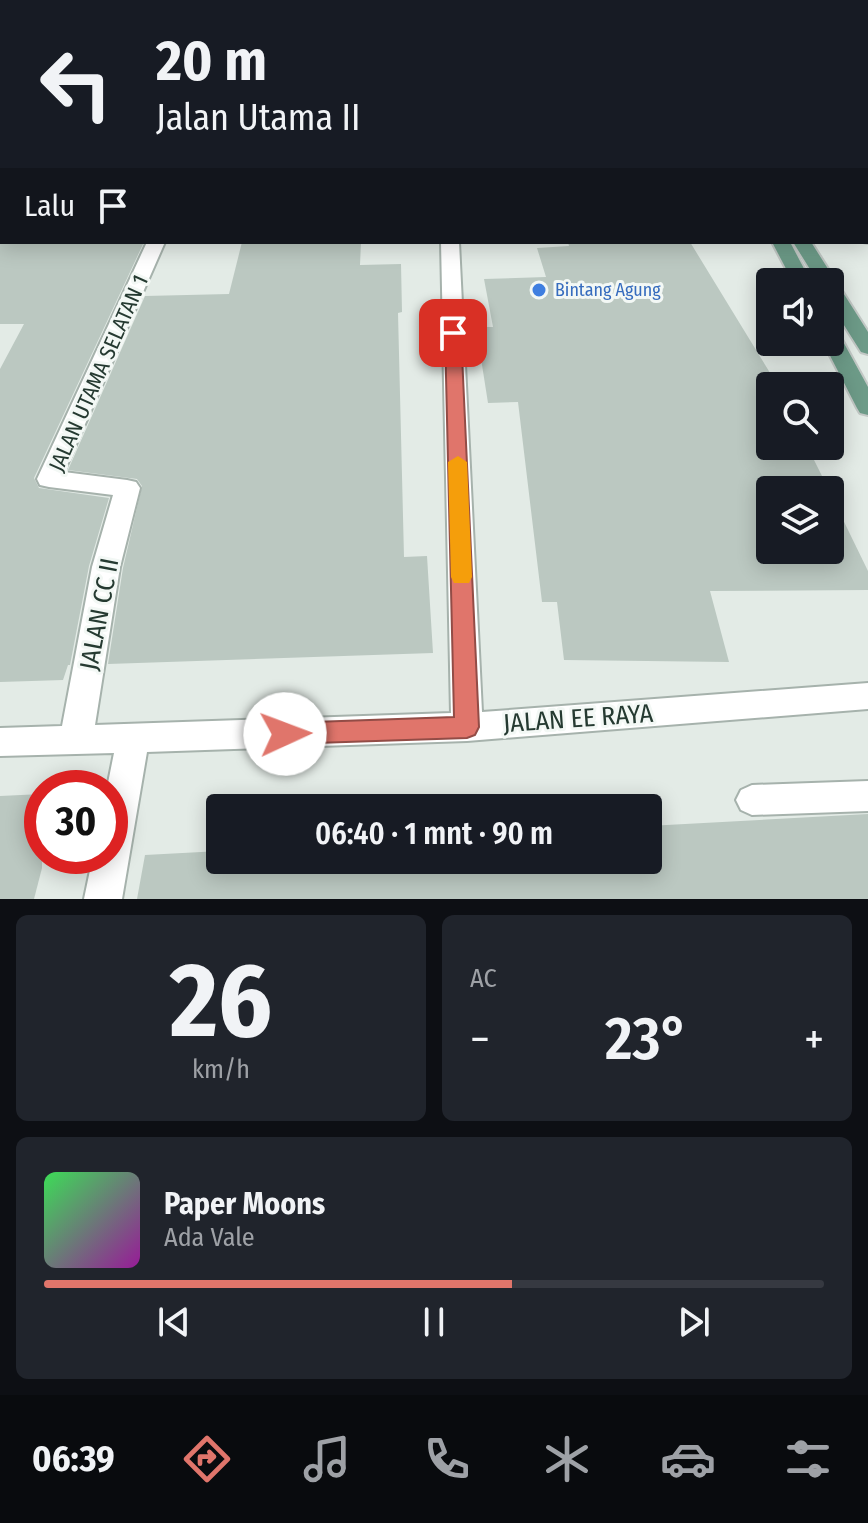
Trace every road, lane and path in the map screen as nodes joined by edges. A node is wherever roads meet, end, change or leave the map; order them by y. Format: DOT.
graph roads {
  1 [pos="155,244"];
  2 [pos="450,244"];
  3 [pos="782,244"];
  4 [pos="803,244"];
  5 [pos="795,268"];
  6 [pos="819,268"];
  7 [pos="844,309"];
  8 [pos="868,348"];
  9 [pos="841,356"];
  10 [pos="868,408"];
  11 [pos="127,488"];
  12 [pos="868,696"];
  13 [pos="467,727"];
  14 [pos="133,739"];
  15 [pos="76,741"];
  16 [pos="0,742"];
  17 [pos="868,796"];
  18 [pos="752,800"];
  19 [pos="103,899"];
  1 -- 11 [label="street, JALAN UTAMA SELATAN 1"];
  2 -- 13 [label="street"];
  3 -- 5 [label="main road"];
  4 -- 6 [label="main road"];
  7 -- 8 [label="main road"];
  9 -- 10 [label="main road"];
  11 -- 15 [label="street, JALAN CC II"];
  12 -- 13 [label="street, JALAN EE RAYA"];
  13 -- 14 [label="street, JALAN EE RAYA"];
  14 -- 15 [label="street, JALAN EE RAYA"];
  14 -- 19 [label="street"];
  15 -- 16 [label="street, JALAN EE RAYA"];
  17 -- 18 [label="lane"];
}
